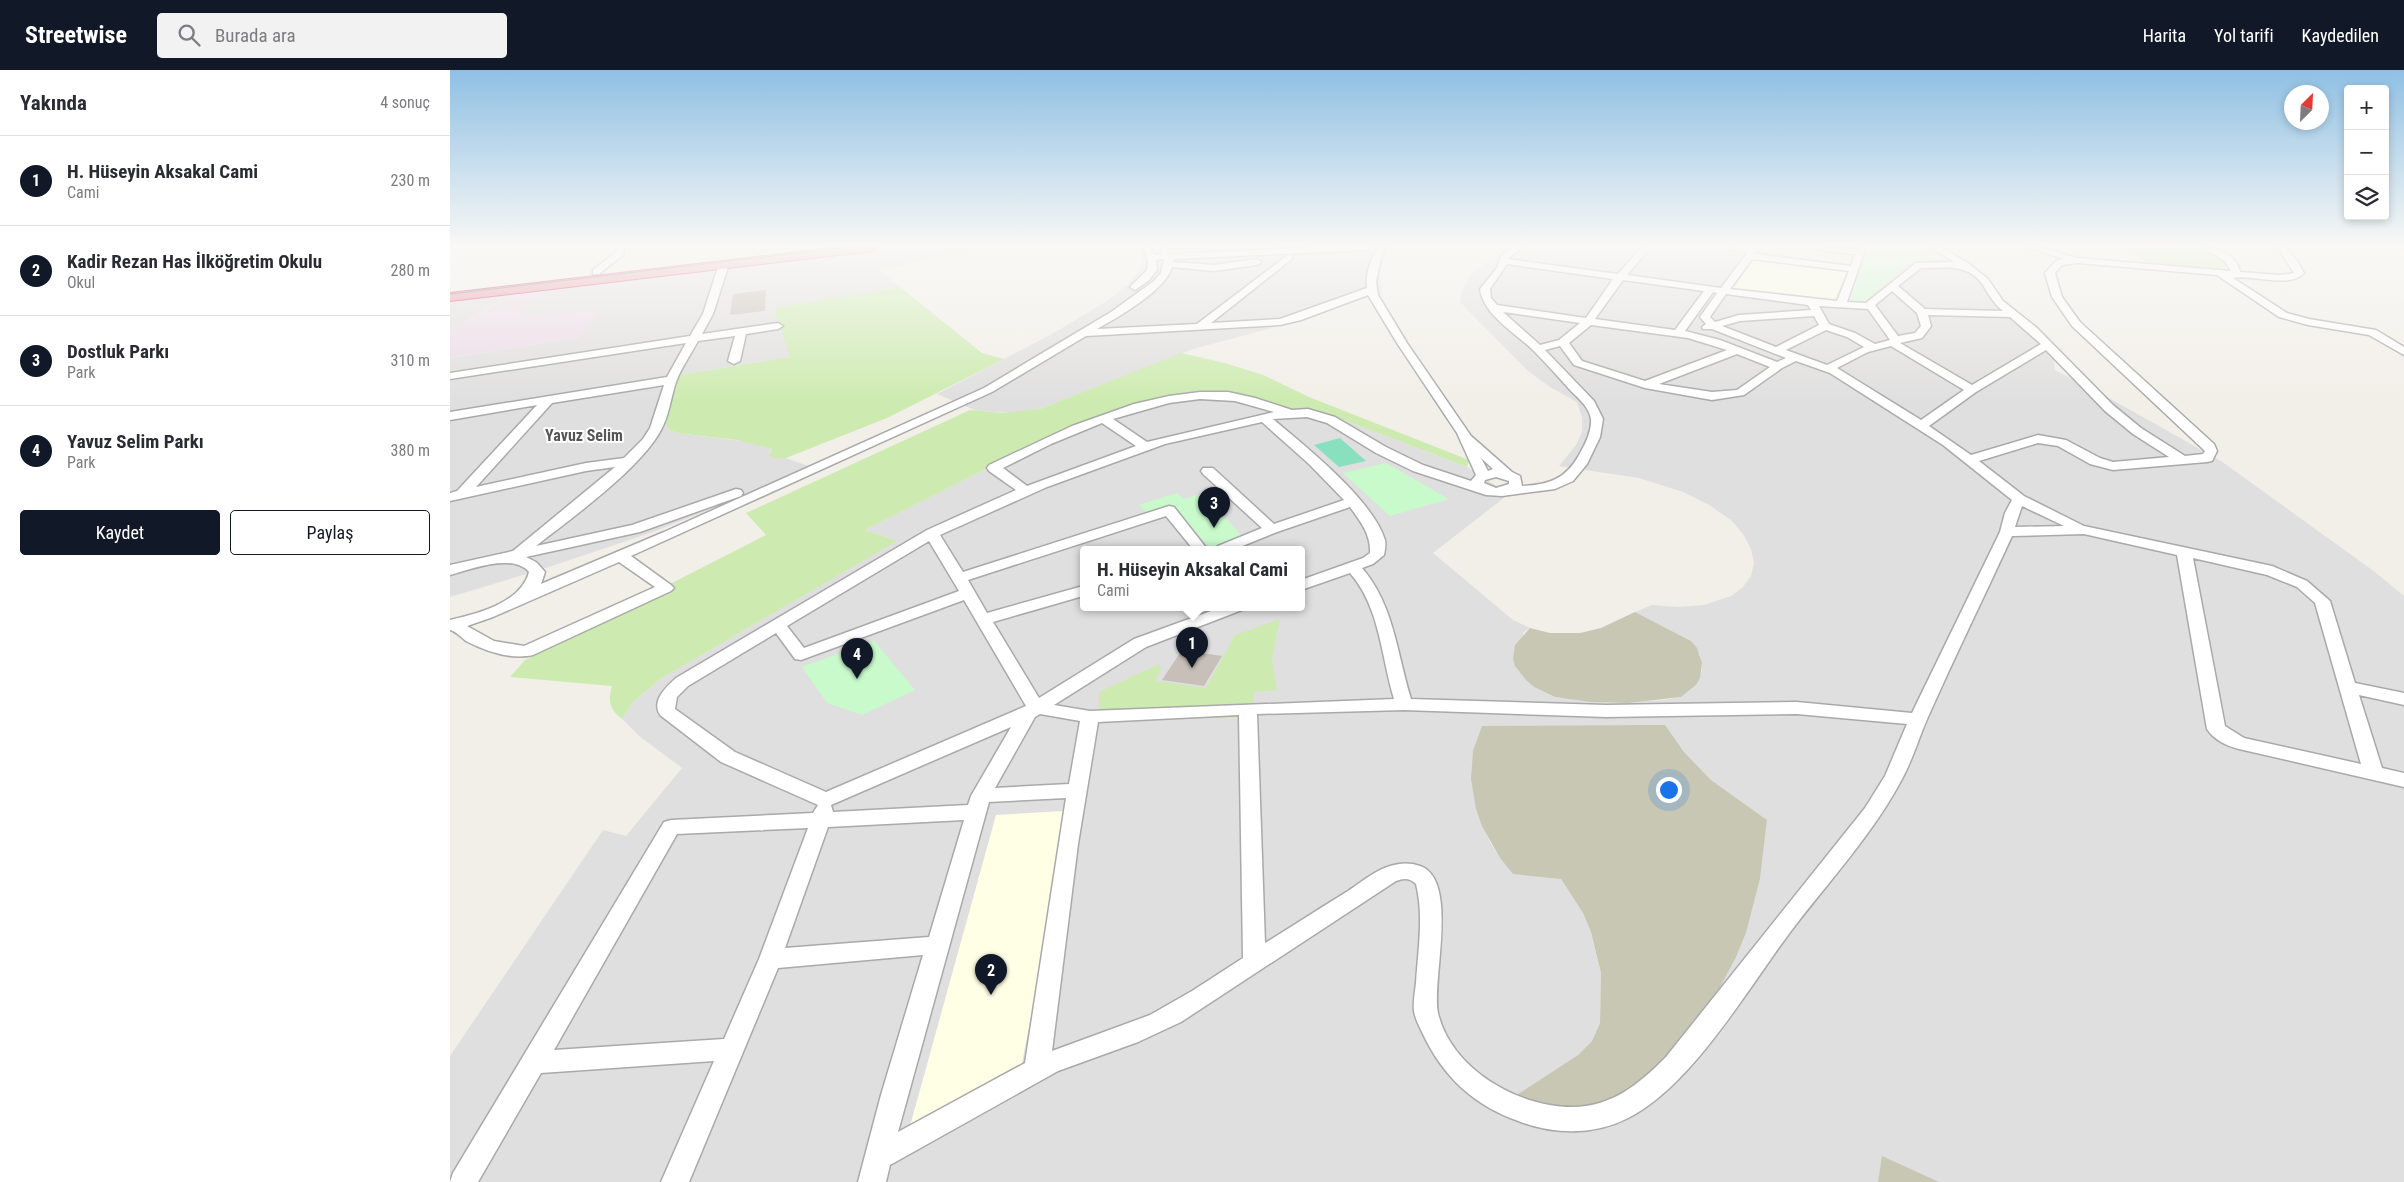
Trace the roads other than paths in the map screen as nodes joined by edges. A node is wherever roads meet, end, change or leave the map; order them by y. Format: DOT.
graph roads {
  1 [pos="713,299"];
  2 [pos="1119,299"];
  3 [pos="1135,299"];
  4 [pos="1233,299"];
  5 [pos="1347,299"];
  6 [pos="1376,299"];
  7 [pos="1487,299"];
  8 [pos="1604,299"];
  9 [pos="1704,299"];
  10 [pos="1718,299"];
  11 [pos="1784,299"];
  12 [pos="1843,299"];
  13 [pos="1876,299"];
  14 [pos="1907,299"];
  15 [pos="1996,299"];
  16 [pos="2058,299"];
  17 [pos="2258,299"];
  18 [pos="1812,303"];
  19 [pos="1841,305"];
  20 [pos="1871,306"];
  21 [pos="1494,308"];
  22 [pos="1922,312"];
  23 [pos="1819,313"];
  24 [pos="2012,314"];
  25 [pos="1588,322"];
  26 [pos="778,326"];
  27 [pos="1713,326"];
  28 [pos="1825,326"];
  29 [pos="1198,328"];
  30 [pos="742,331"];
  31 [pos="1084,333"];
  32 [pos="1678,333"];
  33 [pos="694,338"];
  34 [pos="1894,341"];
  35 [pos="1564,342"];
  36 [pos="2047,346"];
  37 [pos="1873,347"];
  38 [pos="1538,349"];
  39 [pos="1737,350"];
  40 [pos="2404,352"];
  41 [pos="1783,358"];
  42 [pos="734,361"];
  43 [pos="1828,369"];
  44 [pos="450,376"];
  45 [pos="671,380"];
  46 [pos="1645,385"];
  47 [pos="1972,390"];
  48 [pos="550,398"];
  49 [pos="1290,412"];
  50 [pos="450,416"];
  51 [pos="1264,417"];
  52 [pos="1105,419"];
  53 [pos="1922,425"];
  54 [pos="1463,433"];
  55 [pos="1145,446"];
  56 [pos="1971,459"];
  57 [pos="631,461"];
  58 [pos="2184,461"];
  59 [pos="1208,471"];
  60 [pos="1482,481"];
  61 [pos="1511,482"];
  62 [pos="1026,491"];
  63 [pos="456,496"];
  64 [pos="2019,499"];
  65 [pos="1353,502"];
  66 [pos="570,513"];
  67 [pos="1272,529"];
  68 [pos="2084,530"];
  69 [pos="2006,532"];
  70 [pos="932,533"];
  71 [pos="557,544"];
  72 [pos="1198,546"];
  73 [pos="1230,546"];
  74 [pos="2184,552"];
  75 [pos="621,556"];
  76 [pos="512,557"];
  77 [pos="1353,567"];
  78 [pos="450,569"];
  79 [pos="537,572"];
  80 [pos="959,578"];
  81 [pos="1305,584"];
  82 [pos="1080,592"];
  83 [pos="968,593"];
  84 [pos="516,600"];
  85 [pos="1225,611"];
  86 [pos="984,619"];
  87 [pos="453,624"];
  88 [pos="778,625"];
  89 [pos="2348,687"];
  90 [pos="2404,699"];
  91 [pos="1404,704"];
  92 [pos="1248,709"];
  93 [pos="1031,710"];
  94 [pos="1090,717"];
  95 [pos="1918,719"];
  96 [pos="2374,774"];
  97 [pos="2404,780"];
  98 [pos="1077,790"];
  99 [pos="979,804"];
  100 [pos="824,809"];
  101 [pos="938,945"];
  102 [pos="770,959"];
  103 [pos="1254,962"];
  104 [pos="731,1049"];
  105 [pos="535,1062"];
  106 [pos="1037,1070"];
  107 [pos="878,1157"];
  108 [pos="463,1182"];
  109 [pos="675,1182"];
  110 [pos="872,1182"];
  1 -- 33 [label="street"];
  2 -- 71 [label="street"];
  3 -- 31 [label="street"];
  4 -- 29 [label="street"];
  5 -- 29 [label="street"];
  6 -- 54 [label="street"];
  7 -- 21 [label="street"];
  8 -- 25 [label="street"];
  9 -- 32 [label="street"];
  10 -- 27 [label="street"];
  11 -- 18 [label="street"];
  12 -- 19 [label="street"];
  13 -- 20 [label="street"];
  14 -- 22 [label="street"];
  15 -- 24 [label="street"];
  16 -- 58 [label="street"];
  17 -- 40 [label="street"];
  18 -- 19 [label="street"];
  18 -- 23 [label="street"];
  19 -- 20 [label="street"];
  20 -- 34 [label="street"];
  21 -- 25 [label="street"];
  21 -- 38 [label="street"];
  22 -- 24 [label="street"];
  22 -- 34 [label="street"];
  23 -- 27 [label="street"];
  23 -- 28 [label="street"];
  24 -- 36 [label="street"];
  25 -- 32 [label="street"];
  25 -- 35 [label="street"];
  26 -- 30 [label="street"];
  27 -- 32 [label="street"];
  27 -- 41 [label="street"];
  28 -- 37 [label="street"];
  28 -- 41 [label="street"];
  29 -- 31 [label="street"];
  30 -- 33 [label="street"];
  30 -- 42 [label="street"];
  31 -- 75 [label="street"];
  32 -- 39 [label="street"];
  33 -- 44 [label="street"];
  33 -- 45 [label="street"];
  34 -- 37 [label="street"];
  34 -- 47 [label="street"];
  35 -- 38 [label="street"];
  35 -- 46 [label="street"];
  36 -- 47 [label="street"];
  36 -- 58 [label="street"];
  37 -- 43 [label="street"];
  38 -- 61 [label="street"];
  39 -- 41 [label="street"];
  39 -- 46 [label="street"];
  41 -- 43 [label="street"];
  41 -- 46 [label="street"];
  43 -- 53 [label="street"];
  45 -- 48 [label="street"];
  45 -- 57 [label="street"];
  47 -- 53 [label="street"];
  48 -- 50 [label="street"];
  48 -- 63 [label="street"];
  49 -- 51 [label="street"];
  49 -- 52 [label="street"];
  49 -- 60 [label="street"];
  51 -- 55 [label="street"];
  51 -- 65 [label="street"];
  52 -- 55 [label="street"];
  52 -- 62 [label="street"];
  53 -- 56 [label="street"];
  54 -- 60 [label="street"];
  54 -- 61 [label="street"];
  55 -- 62 [label="street"];
  56 -- 58 [label="street"];
  56 -- 64 [label="street"];
  57 -- 63 [label="street"];
  57 -- 66 [label="street"];
  59 -- 67 [label="street"];
  60 -- 61 [label="street"];
  60 -- 61 [label="street"];
  62 -- 70 [label="street"];
  64 -- 68 [label="street"];
  64 -- 69 [label="street"];
  65 -- 67 [label="street"];
  65 -- 77 [label="street"];
  66 -- 71 [label="street"];
  66 -- 76 [label="street"];
  67 -- 73 [label="street"];
  68 -- 69 [label="street"];
  68 -- 74 [label="street"];
  69 -- 95 [label="street"];
  70 -- 80 [label="street"];
  70 -- 88 [label="street"];
  71 -- 76 [label="street"];
  71 -- 79 [label="street"];
  72 -- 80 [label="street"];
  74 -- 89 [label="street"];
  74 -- 96 [label="street"];
  75 -- 84 [label="street"];
  75 -- 87 [label="street"];
  76 -- 78 [label="street"];
  76 -- 79 [label="street"];
  77 -- 81 [label="street"];
  77 -- 91 [label="street"];
  79 -- 84 [label="street"];
  80 -- 83 [label="street"];
  82 -- 86 [label="street"];
  83 -- 86 [label="street"];
  83 -- 88 [label="street"];
  84 -- 87 [label="street"];
  85 -- 93 [label="street"];
  86 -- 93 [label="street"];
  88 -- 100 [label="street"];
  89 -- 90 [label="street"];
  89 -- 96 [label="street"];
  91 -- 92 [label="street"];
  91 -- 95 [label="street"];
  92 -- 94 [label="street"];
  92 -- 103 [label="street"];
  93 -- 94 [label="street"];
  93 -- 99 [label="street"];
  93 -- 100 [label="street"];
  94 -- 98 [label="street"];
  95 -- 103 [label="street"];
  96 -- 97 [label="street"];
  98 -- 99 [label="street"];
  98 -- 106 [label="street"];
  99 -- 100 [label="street"];
  99 -- 101 [label="street"];
  100 -- 102 [label="street"];
  100 -- 105 [label="street"];
  101 -- 102 [label="street"];
  101 -- 107 [label="street"];
  102 -- 104 [label="street"];
  103 -- 106 [label="street"];
  104 -- 105 [label="street"];
  104 -- 109 [label="street"];
  105 -- 108 [label="street"];
  106 -- 107 [label="street"];
  107 -- 110 [label="street"];
}
